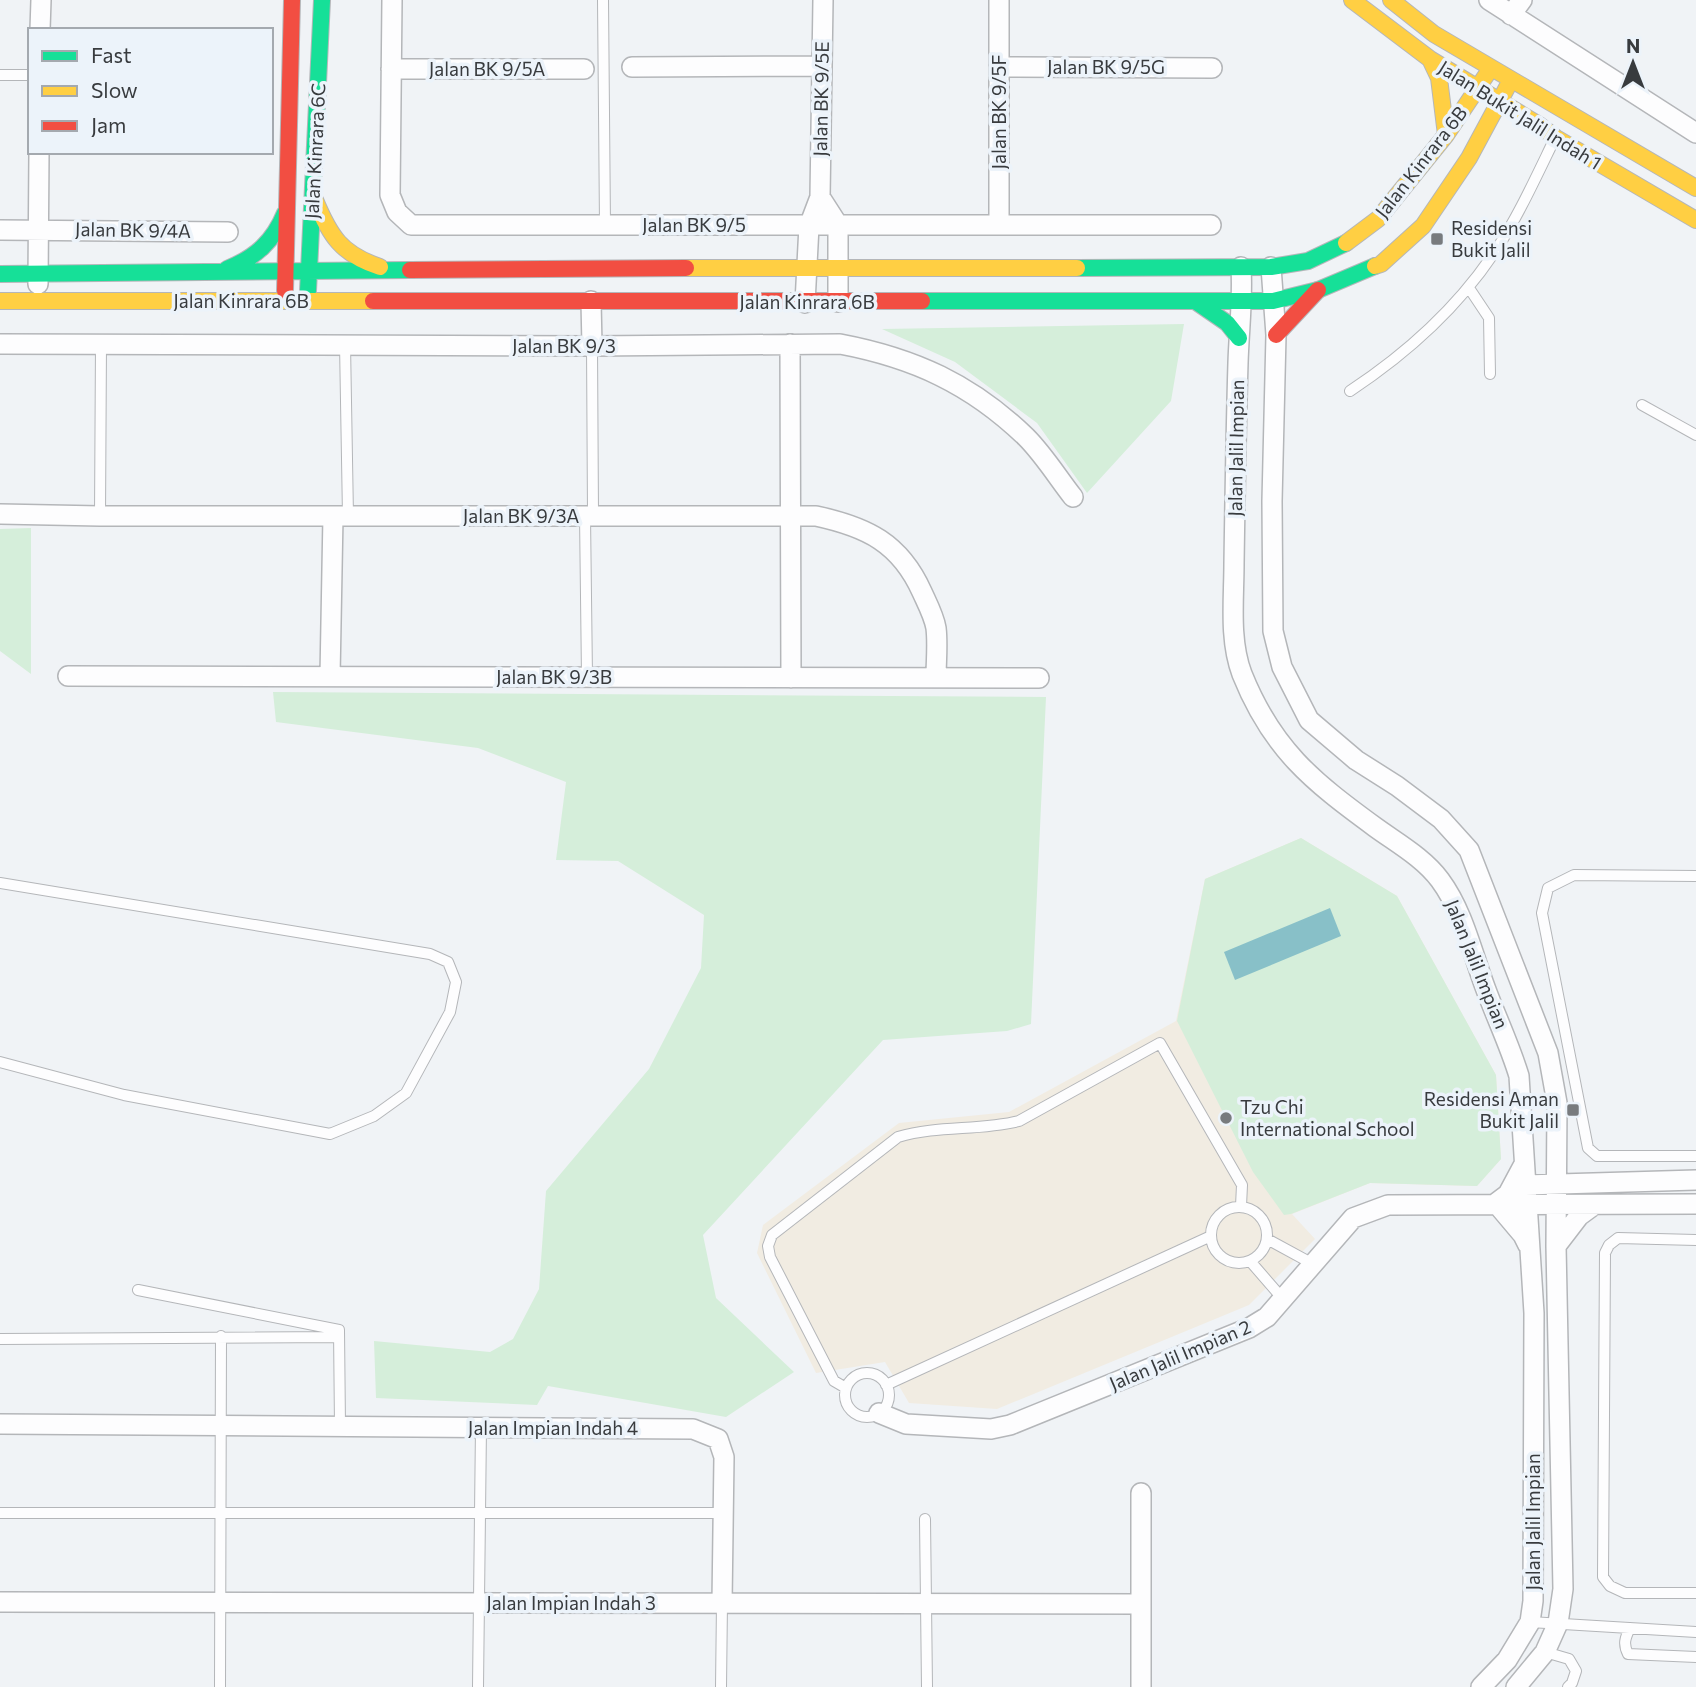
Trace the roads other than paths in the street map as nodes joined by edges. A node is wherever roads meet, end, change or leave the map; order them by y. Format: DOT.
graph roads {
  1 [pos="41,0"];
  2 [pos="292,0"];
  3 [pos="322,0"];
  4 [pos="392,0"];
  5 [pos="604,0"];
  6 [pos="823,0"];
  7 [pos="999,0"];
  8 [pos="1352,0"];
  9 [pos="1391,0"];
  10 [pos="1489,0"];
  11 [pos="1516,8"];
  12 [pos="40,28"];
  13 [pos="1430,59"];
  14 [pos="822,66"];
  15 [pos="632,67"];
  16 [pos="999,67"];
  17 [pos="1212,68"];
  18 [pos="1491,68"];
  19 [pos="391,69"];
  20 [pos="584,69"];
  21 [pos="0,75"];
  22 [pos="28,75"];
  23 [pos="1511,80"];
  24 [pos="1477,88"];
  25 [pos="1499,103"];
  26 [pos="1539,125"];
  27 [pos="1518,128"];
  28 [pos="1499,133"];
  29 [pos="1696,133"];
  30 [pos="1446,135"];
  31 [pos="1556,138"];
  32 [pos="39,154"];
  33 [pos="1469,158"];
  34 [pos="1696,188"];
  35 [pos="312,194"];
  36 [pos="820,197"];
  37 [pos="286,210"];
  38 [pos="1696,220"];
  39 [pos="606,225"];
  40 [pos="838,225"];
  41 [pos="999,225"];
  42 [pos="1211,225"];
  43 [pos="809,226"];
  44 [pos="38,229"];
  45 [pos="0,230"];
  46 [pos="228,232"];
  47 [pos="1271,267"];
  48 [pos="807,268"];
  49 [pos="839,268"];
  50 [pos="1241,268"];
  51 [pos="400,272"];
  52 [pos="285,273"];
  53 [pos="308,273"];
  54 [pos="0,274"];
  55 [pos="38,274"];
  56 [pos="214,274"];
  57 [pos="1469,288"];
  58 [pos="1318,290"];
  59 [pos="0,301"];
  60 [pos="38,301"];
  61 [pos="285,301"];
  62 [pos="308,301"];
  63 [pos="591,301"];
  64 [pos="1195,301"];
  65 [pos="1243,301"];
  66 [pos="1273,301"];
  67 [pos="838,302"];
  68 [pos="805,303"];
  69 [pos="1276,335"];
  70 [pos="1239,338"];
  71 [pos="0,344"];
  72 [pos="345,344"];
  73 [pos="101,345"];
  74 [pos="790,345"];
  75 [pos="592,346"];
  76 [pos="1490,374"];
  77 [pos="1350,391"];
  78 [pos="1642,405"];
  79 [pos="1696,435"];
  80 [pos="1073,497"];
  81 [pos="0,514"];
  82 [pos="589,515"];
  83 [pos="790,515"];
  84 [pos="100,516"];
  85 [pos="340,516"];
  86 [pos="68,676"];
  87 [pos="331,677"];
  88 [pos="587,677"];
  89 [pos="791,678"];
  90 [pos="936,678"];
  91 [pos="1039,678"];
  92 [pos="1696,876"];
  93 [pos="0,883"];
  94 [pos="0,1062"];
  95 [pos="1556,1152"];
  96 [pos="1696,1156"];
  97 [pos="1696,1180"];
  98 [pos="1590,1183"];
  99 [pos="1525,1185"];
  100 [pos="1556,1185"];
  101 [pos="1496,1203"];
  102 [pos="1696,1204"];
  103 [pos="1556,1205"];
  104 [pos="1594,1205"];
  105 [pos="1241,1206"];
  106 [pos="1211,1236"];
  107 [pos="1267,1240"];
  108 [pos="1696,1240"];
  109 [pos="1556,1246"];
  110 [pos="1529,1247"];
  111 [pos="1250,1261"];
  112 [pos="1313,1264"];
  113 [pos="138,1290"];
  114 [pos="1283,1299"];
  115 [pos="221,1336"];
  116 [pos="338,1337"];
  117 [pos="0,1339"];
  118 [pos="886,1385"];
  119 [pos="846,1388"];
  120 [pos="879,1413"];
  121 [pos="0,1424"];
  122 [pos="221,1424"];
  123 [pos="340,1426"];
  124 [pos="481,1427"];
  125 [pos="1141,1493"];
  126 [pos="0,1513"];
  127 [pos="220,1513"];
  128 [pos="480,1513"];
  129 [pos="724,1513"];
  130 [pos="925,1519"];
  131 [pos="1696,1593"];
  132 [pos="0,1602"];
  133 [pos="219,1602"];
  134 [pos="479,1602"];
  135 [pos="722,1603"];
  136 [pos="926,1603"];
  137 [pos="1141,1604"];
  138 [pos="1530,1622"];
  139 [pos="1558,1623"];
  140 [pos="1630,1628"];
  141 [pos="1696,1632"];
  142 [pos="1545,1652"];
  143 [pos="1696,1657"];
  144 [pos="220,1687"];
  145 [pos="478,1687"];
  146 [pos="721,1687"];
  147 [pos="926,1687"];
  148 [pos="1141,1687"];
  149 [pos="1481,1687"];
  150 [pos="1516,1687"];
  151 [pos="1568,1687"];
  1 -- 12 [label="street"];
  2 -- 37 [label="street, Jalan Kinrara 6C"];
  3 -- 35 [label="street, Jalan Kinrara 6C"];
  4 -- 19 [label="street, Jalan BK 9/5"];
  5 -- 39 [label="lane"];
  6 -- 14 [label="street, Jalan BK 9/5E"];
  7 -- 16 [label="street, Jalan BK 9/5F"];
  8 -- 13 [label="street, Jalan Bukit Jalil Indah 1"];
  9 -- 18 [label="street, Jalan Bukit Jalil Indah 1"];
  10 -- 11 [label="street"];
  11 -- 29 [label="street"];
  13 -- 24 [label="street, Jalan Bukit Jalil Indah 1"];
  13 -- 30 [label="street"];
  14 -- 15 [label="street"];
  14 -- 36 [label="street, Jalan BK 9/5E"];
  16 -- 17 [label="street, Jalan BK 9/5G"];
  16 -- 41 [label="street, Jalan BK 9/5F"];
  18 -- 23 [label="street, Jalan Bukit Jalil Indah 1"];
  18 -- 24 [label="street, Jalan Kinrara 6B"];
  19 -- 20 [label="street, Jalan BK 9/5A"];
  19 -- 39 [label="street, Jalan BK 9/5"];
  21 -- 22 [label="lane"];
  23 -- 25 [label="street, Jalan Kinrara 6B"];
  23 -- 34 [label="street, Jalan Bukit Jalil Indah 1"];
  24 -- 25 [label="street, Jalan Bukit Jalil Indah 1"];
  24 -- 30 [label="street, Jalan Kinrara 6B"];
  25 -- 26 [label="street, Jalan Bukit Jalil Indah 1"];
  25 -- 33 [label="street, Jalan Kinrara 6B"];
  26 -- 27 [label="street"];
  26 -- 31 [label="street, Jalan Bukit Jalil Indah 1"];
  28 -- 33 [label="street"];
  30 -- 47 [label="street, Jalan Kinrara 6B"];
  31 -- 38 [label="street, Jalan Bukit Jalil Indah 1"];
  31 -- 57 [label="lane"];
  32 -- 44 [label="street"];
  33 -- 58 [label="street, Jalan Kinrara 6B"];
  35 -- 51 [label="street"];
  35 -- 53 [label="street, Jalan Kinrara 6C"];
  36 -- 40 [label="street"];
  36 -- 43 [label="street, Jalan BK 9/5E"];
  37 -- 52 [label="street, Jalan Kinrara 6C"];
  37 -- 56 [label="street"];
  39 -- 43 [label="street, Jalan BK 9/5"];
  40 -- 41 [label="street, Jalan BK 9/5"];
  40 -- 43 [label="street, Jalan BK 9/5"];
  40 -- 49 [label="street"];
  41 -- 42 [label="street, Jalan BK 9/5"];
  43 -- 48 [label="street, Jalan BK 9/5E"];
  44 -- 45 [label="street, Jalan BK 9/4A"];
  44 -- 46 [label="street, Jalan BK 9/4A"];
  44 -- 55 [label="street"];
  47 -- 50 [label="street, Jalan Kinrara 6B"];
  47 -- 66 [label="street, Jalan Jalil Impian"];
  48 -- 49 [label="street, Jalan Kinrara 6B"];
  48 -- 51 [label="street, Jalan Kinrara 6B"];
  48 -- 68 [label="street, Jalan BK 9/5E"];
  49 -- 50 [label="street, Jalan Kinrara 6B"];
  49 -- 67 [label="street"];
  50 -- 65 [label="street, Jalan Jalil Impian"];
  51 -- 53 [label="street, Jalan Kinrara 6B"];
  52 -- 53 [label="street, Jalan Kinrara 6B"];
  52 -- 56 [label="street, Jalan Kinrara 6B"];
  52 -- 61 [label="street, Jalan Kinrara 6C"];
  53 -- 62 [label="street, Jalan Kinrara 6C"];
  54 -- 55 [label="street, Jalan Kinrara 6B"];
  55 -- 56 [label="street, Jalan Kinrara 6B"];
  55 -- 60 [label="street"];
  57 -- 76 [label="lane"];
  57 -- 77 [label="lane"];
  58 -- 66 [label="street, Jalan Kinrara 6B"];
  58 -- 69 [label="street"];
  59 -- 60 [label="street, Jalan Kinrara 6B"];
  60 -- 61 [label="street, Jalan Kinrara 6B"];
  61 -- 62 [label="street, Jalan Kinrara 6B"];
  62 -- 63 [label="street, Jalan Kinrara 6B"];
  63 -- 68 [label="street, Jalan Kinrara 6B"];
  63 -- 75 [label="street"];
  64 -- 65 [label="street, Jalan Kinrara 6B"];
  64 -- 67 [label="street, Jalan Kinrara 6B"];
  64 -- 70 [label="street"];
  65 -- 66 [label="street, Jalan Kinrara 6B"];
  65 -- 70 [label="street, Jalan Jalil Impian"];
  66 -- 69 [label="street, Jalan Jalil Impian"];
  67 -- 68 [label="street, Jalan Kinrara 6B"];
  69 -- 95 [label="street, Jalan Jalil Impian"];
  70 -- 99 [label="street, Jalan Jalil Impian"];
  71 -- 73 [label="street, Jalan BK 9/3"];
  72 -- 73 [label="street, Jalan BK 9/3"];
  72 -- 75 [label="street, Jalan BK 9/3"];
  72 -- 85 [label="lane"];
  73 -- 84 [label="lane"];
  74 -- 75 [label="street, Jalan BK 9/3"];
  74 -- 80 [label="street, Jalan BK 9/3"];
  74 -- 83 [label="street"];
  75 -- 82 [label="lane"];
  78 -- 79 [label="lane"];
  81 -- 84 [label="street, Jalan BK 9/3A"];
  82 -- 83 [label="street, Jalan BK 9/3A"];
  82 -- 85 [label="street, Jalan BK 9/3A"];
  82 -- 88 [label="lane"];
  83 -- 89 [label="street"];
  83 -- 90 [label="street, Jalan BK 9/3A"];
  84 -- 85 [label="street, Jalan BK 9/3A"];
  85 -- 87 [label="street"];
  86 -- 87 [label="street, Jalan BK 9/3B"];
  87 -- 88 [label="street, Jalan BK 9/3B"];
  88 -- 89 [label="street, Jalan BK 9/3B"];
  89 -- 90 [label="street, Jalan BK 9/3B"];
  90 -- 91 [label="street, Jalan BK 9/3B"];
  92 -- 96 [label="lane"];
  93 -- 94 [label="lane"];
  95 -- 98 [label="street"];
  95 -- 100 [label="street, Jalan Jalil Impian"];
  97 -- 98 [label="street"];
  98 -- 100 [label="street"];
  99 -- 100 [label="street"];
  99 -- 101 [label="street, Jalan Jalil Impian 2"];
  99 -- 101 [label="street"];
  99 -- 103 [label="street"];
  99 -- 110 [label="street, Jalan Jalil Impian"];
  100 -- 103 [label="street, Jalan Jalil Impian"];
  101 -- 110 [label="street"];
  101 -- 112 [label="street, Jalan Jalil Impian 2"];
  102 -- 104 [label="street"];
  103 -- 104 [label="street"];
  103 -- 109 [label="street, Jalan Jalil Impian"];
  104 -- 109 [label="street"];
  105 -- 106 [label="lane"];
  105 -- 107 [label="lane"];
  105 -- 119 [label="lane"];
  106 -- 111 [label="lane"];
  106 -- 118 [label="lane"];
  107 -- 111 [label="lane"];
  107 -- 112 [label="lane"];
  108 -- 131 [label="lane"];
  109 -- 139 [label="street, Jalan Jalil Impian"];
  110 -- 138 [label="street, Jalan Jalil Impian"];
  111 -- 114 [label="lane"];
  112 -- 114 [label="street, Jalan Jalil Impian 2"];
  113 -- 116 [label="lane"];
  114 -- 120 [label="street, Jalan Jalil Impian 2"];
  115 -- 116 [label="lane"];
  115 -- 117 [label="lane"];
  115 -- 122 [label="lane"];
  116 -- 123 [label="lane"];
  118 -- 119 [label="lane"];
  118 -- 120 [label="lane"];
  119 -- 120 [label="lane"];
  121 -- 122 [label="street, Jalan Impian Indah 4"];
  122 -- 123 [label="street, Jalan Impian Indah 4"];
  122 -- 127 [label="lane"];
  123 -- 124 [label="street, Jalan Impian Indah 4"];
  124 -- 128 [label="lane"];
  124 -- 129 [label="street, Jalan Impian Indah 4"];
  125 -- 137 [label="street"];
  126 -- 127 [label="lane"];
  127 -- 128 [label="lane"];
  127 -- 133 [label="lane"];
  128 -- 129 [label="lane"];
  128 -- 134 [label="lane"];
  129 -- 135 [label="street, Jalan Impian Indah 4"];
  130 -- 136 [label="lane"];
  132 -- 133 [label="street, Jalan Impian Indah 3"];
  133 -- 134 [label="street, Jalan Impian Indah 3"];
  133 -- 144 [label="lane"];
  134 -- 135 [label="street, Jalan Impian Indah 3"];
  134 -- 145 [label="lane"];
  135 -- 136 [label="street, Jalan Impian Indah 3"];
  135 -- 146 [label="lane"];
  136 -- 137 [label="street, Jalan Impian Indah 3"];
  136 -- 147 [label="lane"];
  137 -- 148 [label="street"];
  138 -- 139 [label="lane"];
  138 -- 149 [label="street, Jalan Jalil Impian"];
  139 -- 140 [label="lane"];
  139 -- 142 [label="street, Jalan Jalil Impian"];
  140 -- 141 [label="lane"];
  140 -- 143 [label="lane"];
  142 -- 150 [label="street, Jalan Jalil Impian"];
  142 -- 151 [label="lane"];
}
